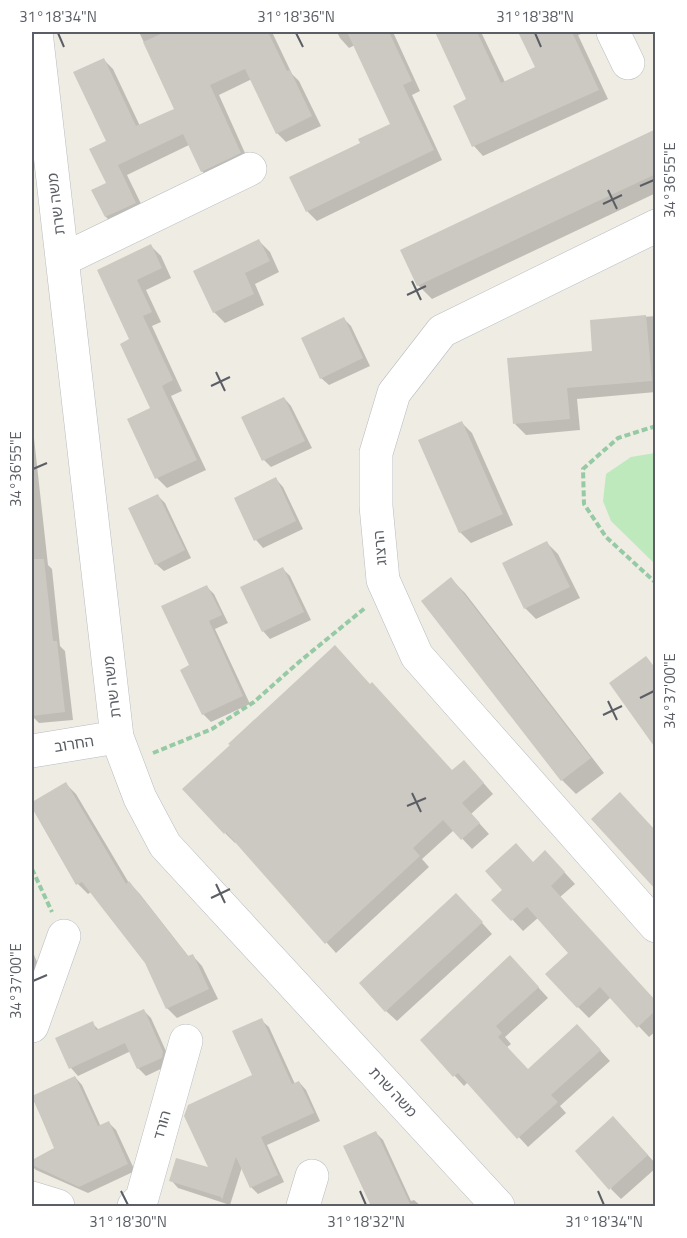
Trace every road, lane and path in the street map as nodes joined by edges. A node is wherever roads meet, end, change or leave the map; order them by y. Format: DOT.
graph roads {
  1 [pos="36,32"];
  2 [pos="614,32"];
  3 [pos="628,63"];
  4 [pos="250,169"];
  5 [pos="656,226"];
  6 [pos="62,260"];
  7 [pos="656,426"];
  8 [pos="656,583"];
  9 [pos="387,589"];
  10 [pos="122,750"];
  11 [pos="32,751"];
  12 [pos="32,869"];
  13 [pos="656,926"];
  14 [pos="64,936"];
  15 [pos="32,1026"];
  16 [pos="186,1041"];
  17 [pos="312,1176"];
  18 [pos="32,1198"];
  19 [pos="58,1206"];
  20 [pos="134,1206"];
  21 [pos="303,1206"];
  22 [pos="498,1206"];
  1 -- 6 [label="street, משה שרת"];
  2 -- 3 [label="street"];
  4 -- 6 [label="street"];
  5 -- 9 [label="street, הרצוג"];
  6 -- 10 [label="street, משה שרת"];
  7 -- 8 [label="path"];
  9 -- 10 [label="path"];
  9 -- 13 [label="street, הרצוג"];
  10 -- 11 [label="street, החרוב"];
  10 -- 22 [label="street, משה שרת"];
  12 -- 14 [label="path"];
  14 -- 15 [label="street"];
  16 -- 20 [label="street, הורד"];
  17 -- 21 [label="street"];
  18 -- 19 [label="street"];
}
